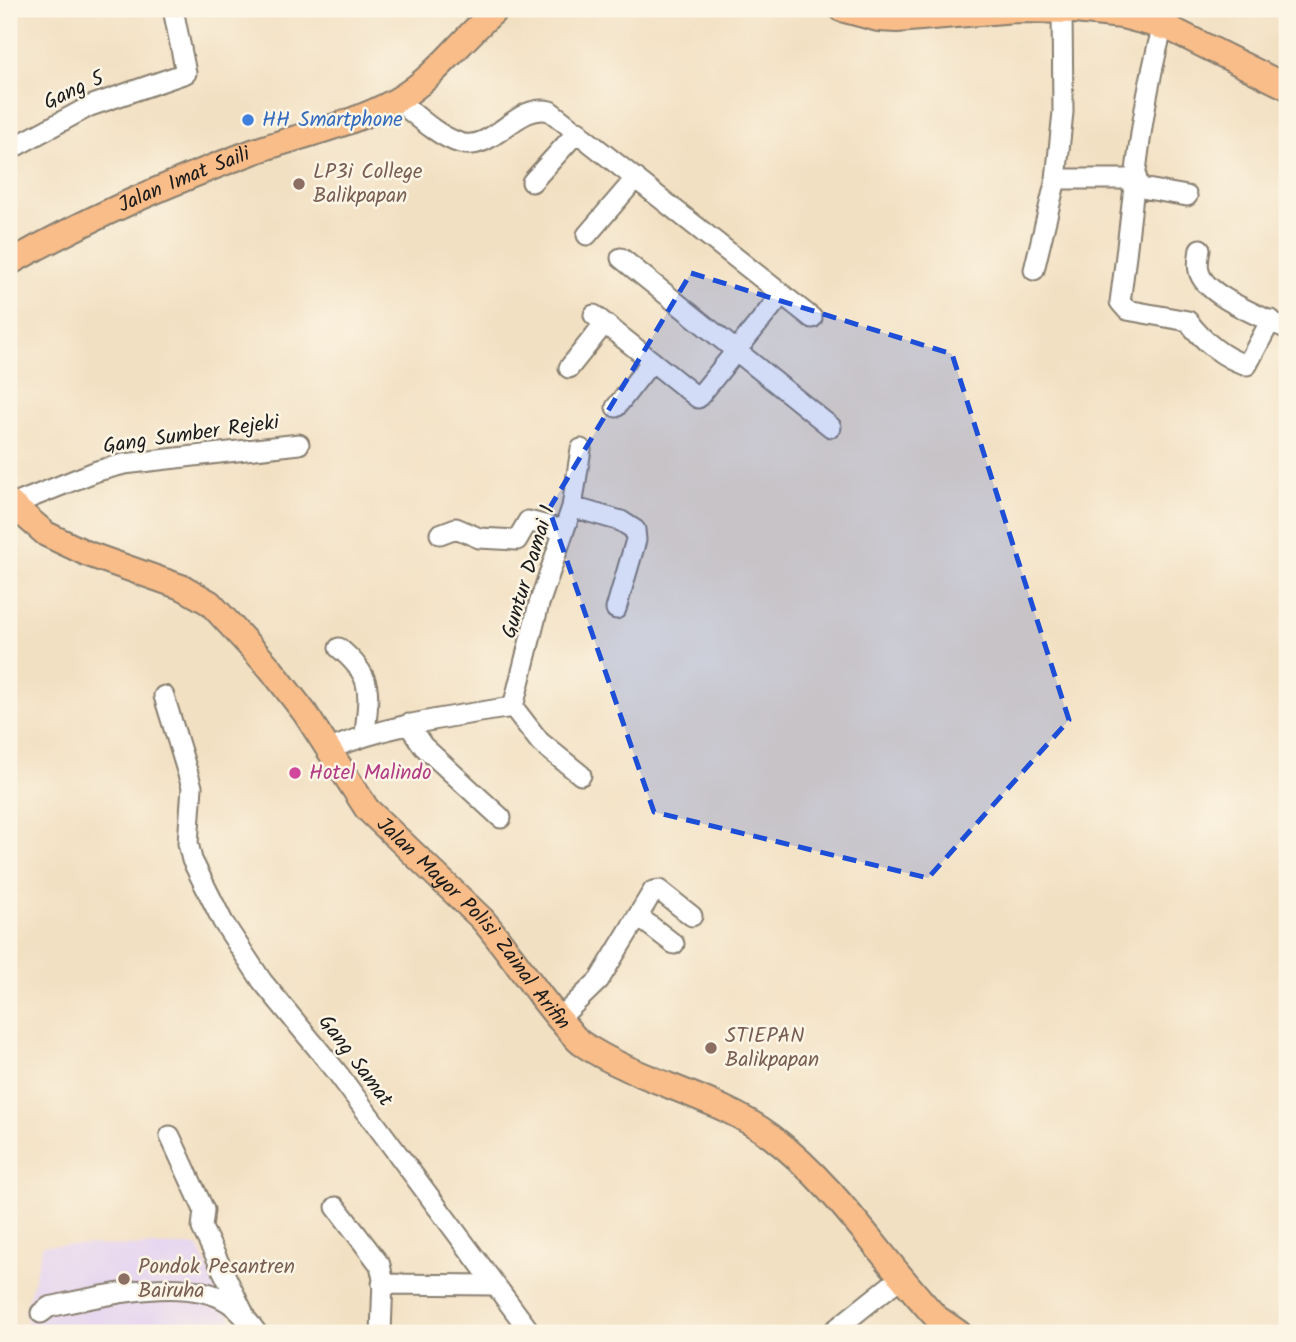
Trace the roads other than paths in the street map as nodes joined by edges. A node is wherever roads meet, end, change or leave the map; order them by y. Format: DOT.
graph roads {
  1 [pos="173,9"];
  2 [pos="475,9"];
  3 [pos="497,9"];
  4 [pos="841,9"];
  5 [pos="1062,11"];
  6 [pos="1161,18"];
  7 [pos="1287,70"];
  8 [pos="1287,87"];
  9 [pos="397,100"];
  10 [pos="578,131"];
  11 [pos="9,150"];
  12 [pos="636,177"];
  13 [pos="1056,178"];
  14 [pos="533,182"];
  15 [pos="1136,183"];
  16 [pos="1187,196"];
  17 [pos="587,235"];
  18 [pos="1200,249"];
  19 [pos="13,250"];
  20 [pos="621,258"];
  21 [pos="1034,270"];
  22 [pos="782,295"];
  23 [pos="812,318"];
  24 [pos="1274,322"];
  25 [pos="736,351"];
  26 [pos="652,361"];
  27 [pos="569,368"];
  28 [pos="616,407"];
  29 [pos="831,427"];
  30 [pos="299,444"];
  31 [pos="580,449"];
  32 [pos="10,504"];
  33 [pos="572,507"];
  34 [pos="564,530"];
  35 [pos="440,534"];
  36 [pos="616,609"];
  37 [pos="339,648"];
  38 [pos="164,696"];
  39 [pos="513,707"];
  40 [pos="408,724"];
  41 [pos="365,734"];
  42 [pos="328,750"];
  43 [pos="581,775"];
  44 [pos="501,818"];
  45 [pos="692,916"];
  46 [pos="639,917"];
  47 [pos="674,944"];
  48 [pos="559,1019"];
  49 [pos="170,1136"];
  50 [pos="336,1207"];
  51 [pos="900,1278"];
  52 [pos="382,1284"];
  53 [pos="492,1285"];
  54 [pos="41,1313"];
  55 [pos="252,1326"];
  56 [pos="381,1333"];
  57 [pos="531,1333"];
  58 [pos="831,1333"];
  59 [pos="959,1333"];
  1 -- 11 [label="street, Gang 5"];
  2 -- 19 [label="main road, Jalan Imat Saili"];
  3 -- 9 [label="main road, Jalan Imat Saili"];
  4 -- 5 [label="main road"];
  5 -- 6 [label="main road"];
  5 -- 13 [label="street"];
  6 -- 7 [label="main road"];
  6 -- 8 [label="main road"];
  6 -- 15 [label="street"];
  9 -- 10 [label="street"];
  9 -- 19 [label="main road, Jalan Imat Saili"];
  10 -- 12 [label="street"];
  10 -- 14 [label="street"];
  12 -- 17 [label="street"];
  12 -- 22 [label="street"];
  13 -- 15 [label="street"];
  13 -- 21 [label="street"];
  15 -- 16 [label="street"];
  15 -- 24 [label="street"];
  18 -- 24 [label="street"];
  20 -- 25 [label="street"];
  22 -- 23 [label="street"];
  22 -- 25 [label="street"];
  25 -- 26 [label="street"];
  25 -- 29 [label="street"];
  26 -- 27 [label="street"];
  26 -- 28 [label="street"];
  30 -- 32 [label="street, Gang Sumber Rejeki"];
  31 -- 33 [label="street, Guntur Damai 1"];
  32 -- 42 [label="main road, Jalan Mayor Polisi Zainal Arifin"];
  33 -- 34 [label="street, Guntur Damai 1"];
  33 -- 36 [label="street"];
  34 -- 35 [label="street"];
  34 -- 39 [label="street, Guntur Damai 1"];
  37 -- 41 [label="street"];
  38 -- 53 [label="street, Gang Samat"];
  39 -- 40 [label="street"];
  39 -- 43 [label="street"];
  40 -- 41 [label="street"];
  40 -- 44 [label="street"];
  41 -- 42 [label="street"];
  42 -- 48 [label="main road, Jalan Mayor Polisi Zainal Arifin"];
  45 -- 46 [label="street"];
  46 -- 47 [label="street"];
  46 -- 48 [label="street"];
  48 -- 51 [label="main road, Jalan Mayor Polisi Zainal Arifin"];
  49 -- 55 [label="street"];
  50 -- 52 [label="street"];
  51 -- 58 [label="street"];
  51 -- 59 [label="main road, Jalan Mayor Polisi Zainal Arifin"];
  52 -- 53 [label="street"];
  52 -- 56 [label="street"];
  53 -- 57 [label="street, Gang Samat"];
  54 -- 55 [label="street"];
}
